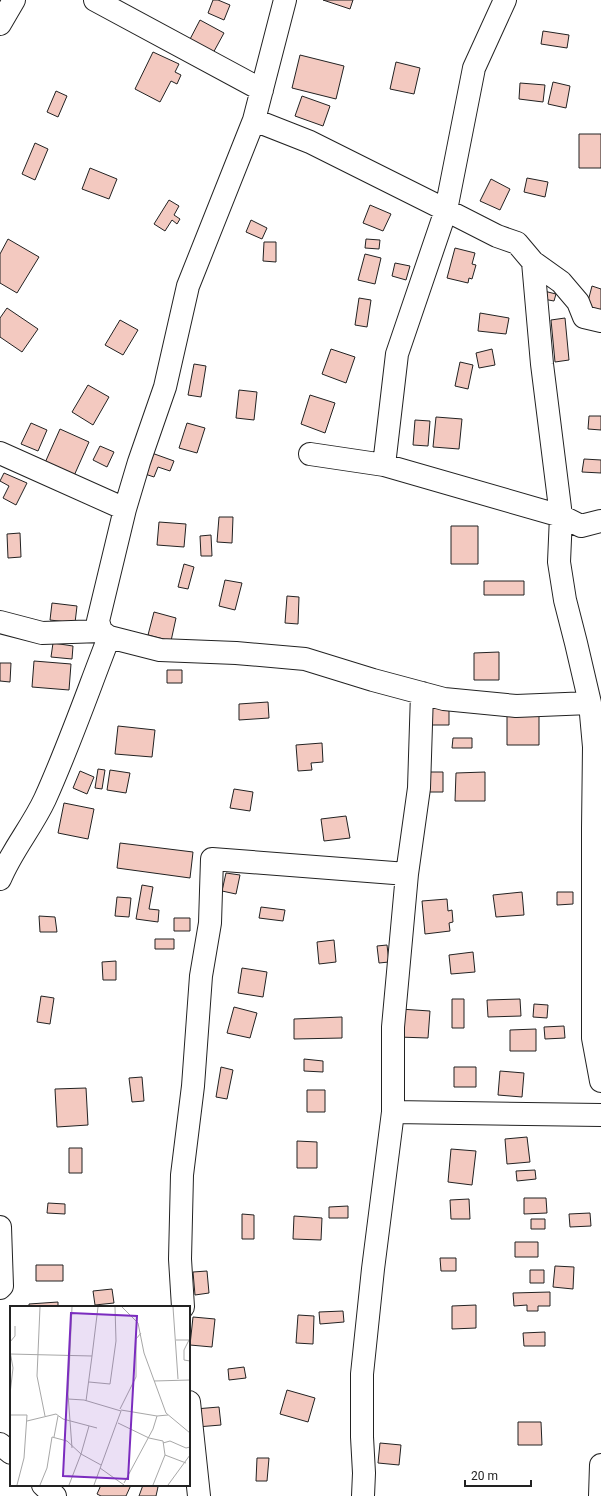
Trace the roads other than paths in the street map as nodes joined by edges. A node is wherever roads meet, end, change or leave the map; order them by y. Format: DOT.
graph roads {
  1 [pos="14,0"];
  2 [pos="95,0"];
  3 [pos="285,0"];
  4 [pos="505,0"];
  5 [pos="0,24"];
  6 [pos="262,90"];
  7 [pos="254,120"];
  8 [pos="446,210"];
  9 [pos="533,262"];
  10 [pos="601,321"];
  11 [pos="0,453"];
  12 [pos="310,454"];
  13 [pos="384,465"];
  14 [pos="125,509"];
  15 [pos="562,516"];
  16 [pos="601,521"];
  17 [pos="0,622"];
  18 [pos="105,634"];
  19 [pos="422,693"];
  20 [pos="590,703"];
  21 [pos="407,874"];
  22 [pos="0,879"];
  23 [pos="601,1080"];
  24 [pos="393,1112"];
  25 [pos="601,1114"];
  26 [pos="0,1227"];
  27 [pos="0,1288"];
  28 [pos="183,1306"];
  29 [pos="190,1411"];
  30 [pos="0,1444"];
  31 [pos="10,1452"];
  32 [pos="601,1465"];
  33 [pos="44,1486"];
  34 [pos="55,1496"];
  35 [pos="200,1496"];
  36 [pos="363,1496"];
  37 [pos="600,1496"];
  1 -- 5 [label="street"];
  2 -- 6 [label="street"];
  3 -- 6 [label="street"];
  4 -- 8 [label="street"];
  6 -- 7 [label="street"];
  7 -- 8 [label="street"];
  7 -- 14 [label="street"];
  8 -- 9 [label="street"];
  8 -- 13 [label="street"];
  9 -- 10 [label="street"];
  9 -- 15 [label="street"];
  11 -- 14 [label="street"];
  12 -- 13 [label="street"];
  13 -- 15 [label="street"];
  14 -- 18 [label="street"];
  15 -- 16 [label="street"];
  15 -- 20 [label="street"];
  17 -- 18 [label="street"];
  18 -- 19 [label="street"];
  18 -- 22 [label="street"];
  19 -- 20 [label="street"];
  19 -- 21 [label="street"];
  20 -- 23 [label="street"];
  21 -- 24 [label="street"];
  21 -- 28 [label="street"];
  24 -- 25 [label="street"];
  24 -- 36 [label="street"];
  26 -- 27 [label="street"];
  29 -- 35 [label="street"];
  30 -- 31 [label="street"];
  32 -- 37 [label="street"];
  33 -- 34 [label="street"];
}
